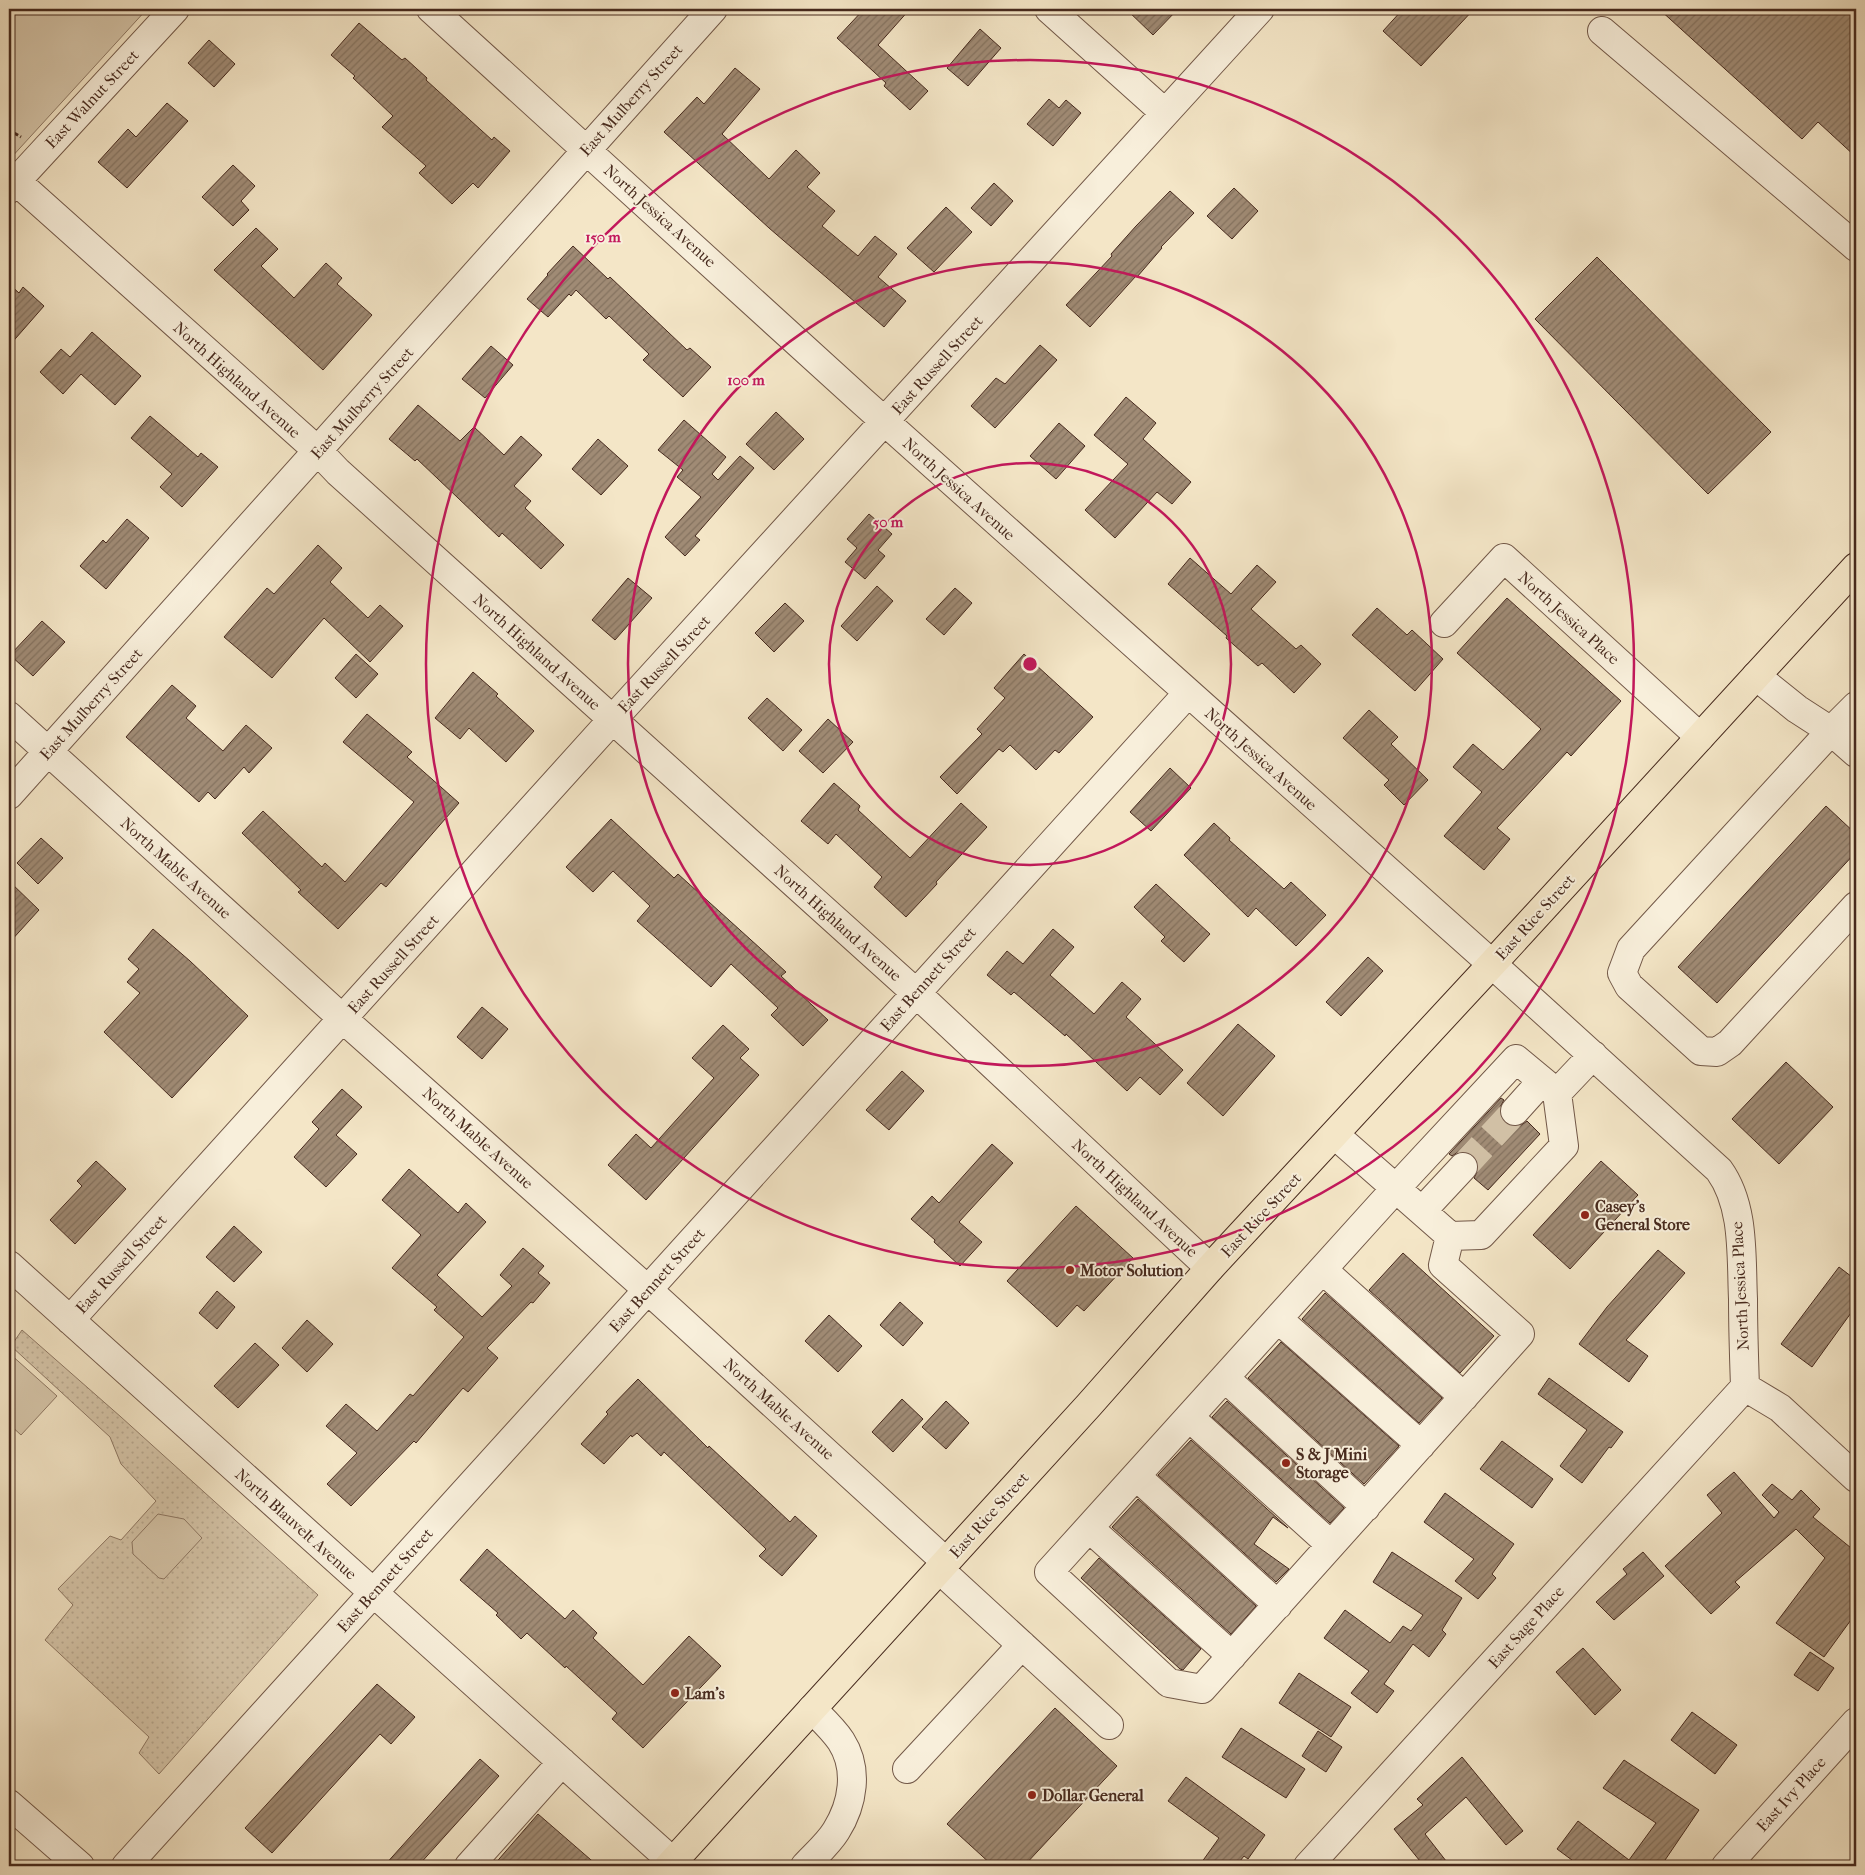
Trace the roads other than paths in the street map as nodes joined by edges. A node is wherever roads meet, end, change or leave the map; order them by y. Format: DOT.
graph roads {
  1 [pos="175,9"];
  2 [pos="430,9"];
  3 [pos="714,9"];
  4 [pos="1050,9"];
  5 [pos="1260,9"];
  6 [pos="1602,31"];
  7 [pos="1165,113"];
  8 [pos="587,150"];
  9 [pos="12,185"];
  10 [pos="1856,247"];
  11 [pos="885,422"];
  12 [pos="318,451"];
  13 [pos="1856,567"];
  14 [pos="1444,623"];
  15 [pos="1756,676"];
  16 [pos="1188,693"];
  17 [pos="1855,707"];
  18 [pos="9,716"];
  19 [pos="612,720"];
  20 [pos="1830,731"];
  21 [pos="1700,737"];
  22 [pos="48,752"];
  23 [pos="1856,753"];
  24 [pos="9,795"];
  25 [pos="1856,906"];
  26 [pos="1492,964"];
  27 [pos="916,994"];
  28 [pos="344,1019"];
  29 [pos="1593,1055"];
  30 [pos="1550,1087"];
  31 [pos="1515,1111"];
  32 [pos="1335,1135"];
  33 [pos="1462,1166"];
  34 [pos="1396,1188"];
  35 [pos="1422,1211"];
  36 [pos="1450,1236"];
  37 [pos="9,1265"];
  38 [pos="1210,1268"];
  39 [pos="1323,1270"];
  40 [pos="648,1290"];
  41 [pos="1278,1319"];
  42 [pos="70,1320"];
  43 [pos="1225,1378"];
  44 [pos="1745,1387"];
  45 [pos="1464,1397"];
  46 [pos="1189,1417"];
  47 [pos="1421,1445"];
  48 [pos="1136,1476"];
  49 [pos="1856,1478"];
  50 [pos="1366,1507"];
  51 [pos="1089,1528"];
  52 [pos="1331,1545"];
  53 [pos="943,1566"];
  54 [pos="373,1593"];
  55 [pos="1278,1605"];
  56 [pos="1022,1645"];
  57 [pos="1232,1656"];
  58 [pos="812,1709"];
  59 [pos="1856,1722"];
  60 [pos="1109,1724"];
  61 [pos="562,1762"];
  62 [pos="907,1769"];
  63 [pos="9,1804"];
  64 [pos="679,1862"];
  65 [pos="80,1866"];
  66 [pos="126,1866"];
  67 [pos="468,1866"];
  68 [pos="805,1866"];
  69 [pos="1308,1866"];
  70 [pos="1726,1866"];
  1 -- 9 [label="street, East Walnut Street"];
  2 -- 8 [label="street, North Jessica Avenue"];
  3 -- 8 [label="street, East Mulberry Street"];
  4 -- 7 [label="street"];
  5 -- 7 [label="street, East Russell Street"];
  6 -- 10 [label="street"];
  7 -- 11 [label="street, East Russell Street"];
  8 -- 11 [label="street, North Jessica Avenue"];
  8 -- 12 [label="street, East Mulberry Street"];
  9 -- 12 [label="street, North Highland Avenue"];
  11 -- 16 [label="street, North Jessica Avenue"];
  11 -- 19 [label="street, East Russell Street"];
  12 -- 19 [label="street, North Highland Avenue"];
  12 -- 22 [label="street, East Mulberry Street"];
  13 -- 15 [label="main road, East Rice Street"];
  14 -- 21 [label="street, North Jessica Place"];
  15 -- 20 [label="street"];
  15 -- 21 [label="main road, East Rice Street"];
  16 -- 26 [label="street, North Jessica Avenue"];
  16 -- 27 [label="street, East Bennett Street"];
  17 -- 20 [label="street"];
  18 -- 22 [label="street, North Mable Avenue"];
  19 -- 27 [label="street, North Highland Avenue"];
  19 -- 28 [label="street, East Russell Street"];
  20 -- 23 [label="street"];
  20 -- 25 [label="street"];
  21 -- 26 [label="main road, East Rice Street"];
  22 -- 24 [label="street, East Mulberry Street"];
  22 -- 28 [label="street, North Mable Avenue"];
  26 -- 29 [label="street, North Jessica Place"];
  26 -- 32 [label="main road, East Rice Street"];
  27 -- 38 [label="street, North Highland Avenue"];
  27 -- 40 [label="street, East Bennett Street"];
  28 -- 40 [label="street, North Mable Avenue"];
  28 -- 42 [label="street, East Russell Street"];
  29 -- 30 [label="street"];
  29 -- 44 [label="street, North Jessica Place"];
  30 -- 31 [label="street"];
  30 -- 34 [label="street"];
  30 -- 36 [label="street"];
  32 -- 34 [label="street"];
  32 -- 38 [label="main road, East Rice Street"];
  33 -- 35 [label="street"];
  34 -- 35 [label="street"];
  34 -- 39 [label="street"];
  35 -- 36 [label="street"];
  36 -- 45 [label="street"];
  37 -- 42 [label="street, North Blauvelt Avenue"];
  38 -- 53 [label="main road, East Rice Street"];
  39 -- 41 [label="street"];
  39 -- 45 [label="street"];
  40 -- 53 [label="street, North Mable Avenue"];
  40 -- 54 [label="street, East Bennett Street"];
  41 -- 43 [label="street"];
  41 -- 47 [label="street"];
  42 -- 54 [label="street, North Blauvelt Avenue"];
  43 -- 46 [label="street"];
  43 -- 50 [label="street"];
  44 -- 49 [label="street"];
  44 -- 69 [label="street, East Sage Place"];
  45 -- 47 [label="street"];
  46 -- 48 [label="street"];
  46 -- 52 [label="street"];
  47 -- 50 [label="street"];
  48 -- 51 [label="street"];
  48 -- 55 [label="street"];
  50 -- 52 [label="street"];
  51 -- 57 [label="street"];
  51 -- 57 [label="street"];
  52 -- 55 [label="street"];
  53 -- 56 [label="street, North Mable Avenue"];
  53 -- 58 [label="main road, East Rice Street"];
  54 -- 61 [label="street, North Blauvelt Avenue"];
  54 -- 66 [label="street, East Bennett Street"];
  55 -- 57 [label="street"];
  56 -- 60 [label="street, North Mable Avenue"];
  56 -- 62 [label="street"];
  58 -- 64 [label="main road, East Rice Street"];
  58 -- 68 [label="street"];
  59 -- 70 [label="street, East Ivy Place"];
  61 -- 64 [label="street, North Blauvelt Avenue"];
  61 -- 67 [label="street"];
  63 -- 65 [label="street"];
}
